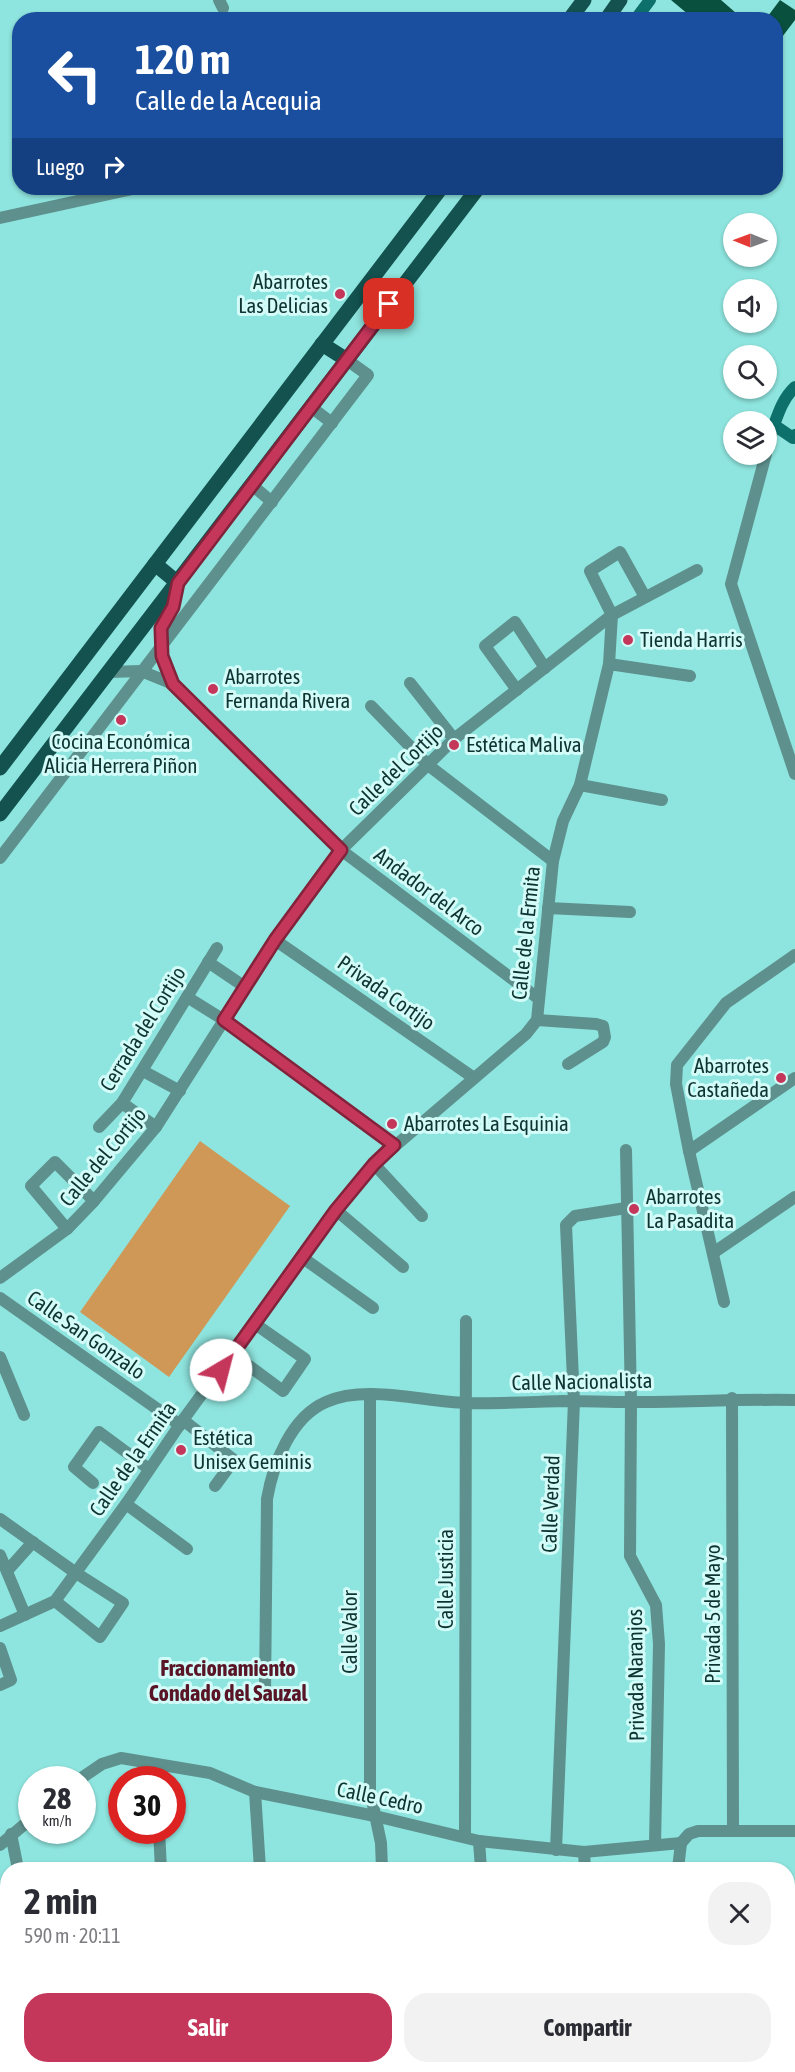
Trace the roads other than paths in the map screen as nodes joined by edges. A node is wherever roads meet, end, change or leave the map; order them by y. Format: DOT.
graph roads {
  1 [pos="105,195"];
  2 [pos="436,195"];
  3 [pos="473,195"];
  4 [pos="0,218"];
  5 [pos="322,344"];
  6 [pos="347,360"];
  7 [pos="795,387"];
  8 [pos="311,408"];
  9 [pos="777,417"];
  10 [pos="332,423"];
  11 [pos="777,427"];
  12 [pos="794,439"];
  13 [pos="763,465"];
  14 [pos="252,485"];
  15 [pos="272,502"];
  16 [pos="154,564"];
  17 [pos="697,570"];
  18 [pos="178,583"];
  19 [pos="645,597"];
  20 [pos="612,615"];
  21 [pos="160,646"];
  22 [pos="609,664"];
  23 [pos="545,668"];
  24 [pos="141,671"];
  25 [pos="109,672"];
  26 [pos="690,676"];
  27 [pos="410,683"];
  28 [pos="173,684"];
  29 [pos="517,690"];
  30 [pos="370,706"];
  31 [pos="454,739"];
  32 [pos="428,765"];
  33 [pos="0,768"];
  34 [pos="795,774"];
  35 [pos="580,785"];
  36 [pos="662,800"];
  37 [pos="0,814"];
  38 [pos="341,850"];
  39 [pos="0,858"];
  40 [pos="553,861"];
  41 [pos="548,908"];
  42 [pos="630,912"];
  43 [pos="275,940"];
  44 [pos="217,948"];
  45 [pos="795,955"];
  46 [pos="208,963"];
  47 [pos="245,987"];
  48 [pos="187,997"];
  49 [pos="539,999"];
  50 [pos="224,1020"];
  51 [pos="537,1020"];
  52 [pos="568,1064"];
  53 [pos="142,1071"];
  54 [pos="474,1078"];
  55 [pos="795,1078"];
  56 [pos="180,1091"];
  57 [pos="122,1103"];
  58 [pos="99,1127"];
  59 [pos="156,1127"];
  60 [pos="394,1145"];
  61 [pos="626,1150"];
  62 [pos="689,1151"];
  63 [pos="374,1164"];
  64 [pos="795,1197"];
  65 [pos="94,1201"];
  66 [pos="626,1208"];
  67 [pos="336,1210"];
  68 [pos="422,1216"];
  69 [pos="67,1229"];
  70 [pos="713,1253"];
  71 [pos="303,1258"];
  72 [pos="402,1267"];
  73 [pos="0,1278"];
  74 [pos="0,1298"];
  75 [pos="724,1302"];
  76 [pos="373,1308"];
  77 [pos="466,1321"];
  78 [pos="255,1323"];
  79 [pos="233,1354"];
  80 [pos="0,1357"];
  81 [pos="370,1395"];
  82 [pos="732,1398"];
  83 [pos="795,1400"];
  84 [pos="574,1401"];
  85 [pos="632,1402"];
  86 [pos="466,1403"];
  87 [pos="24,1415"];
  88 [pos="181,1422"];
  89 [pos="149,1469"];
  90 [pos="93,1483"];
  91 [pos="215,1486"];
  92 [pos="126,1504"];
  93 [pos="0,1519"];
  94 [pos="33,1542"];
  95 [pos="187,1549"];
  96 [pos="0,1554"];
  97 [pos="7,1571"];
  98 [pos="76,1572"];
  99 [pos="55,1600"];
  100 [pos="25,1615"];
  101 [pos="0,1626"];
  102 [pos="0,1648"];
  103 [pos="0,1685"];
  104 [pos="265,1693"];
  105 [pos="155,1764"];
  106 [pos="96,1768"];
  107 [pos="255,1792"];
  108 [pos="375,1816"];
  109 [pos="18,1829"];
  110 [pos="733,1830"];
  111 [pos="795,1831"];
  112 [pos="11,1834"];
  113 [pos="465,1837"];
  114 [pos="479,1841"];
  115 [pos="681,1843"];
  116 [pos="160,1844"];
  117 [pos="0,1845"];
  118 [pos="655,1845"];
  119 [pos="556,1850"];
  120 [pos="584,1852"];
  121 [pos="17,1862"];
  122 [pos="161,1862"];
  123 [pos="260,1862"];
  124 [pos="382,1862"];
  125 [pos="480,1862"];
  126 [pos="585,1862"];
  127 [pos="679,1862"];
  1 -- 4 [label="street"];
  2 -- 5 [label="main road"];
  3 -- 6 [label="main road"];
  5 -- 6 [label="main road"];
  5 -- 16 [label="main road"];
  6 -- 8 [label="main road"];
  6 -- 10 [label="street"];
  7 -- 9 [label="street"];
  8 -- 10 [label="street"];
  8 -- 14 [label="main road"];
  10 -- 15 [label="street"];
  11 -- 12 [label="street"];
  13 -- 34 [label="street"];
  14 -- 15 [label="street"];
  14 -- 18 [label="main road"];
  15 -- 21 [label="street"];
  16 -- 18 [label="main road"];
  16 -- 33 [label="main road"];
  17 -- 19 [label="street, Calle del Cortijo"];
  18 -- 21 [label="street"];
  18 -- 25 [label="main road"];
  19 -- 20 [label="street, Calle del Cortijo"];
  19 -- 20 [label="street"];
  20 -- 22 [label="street, Calle de la Ermita"];
  20 -- 23 [label="street, Calle del Cortijo"];
  21 -- 24 [label="street"];
  21 -- 28 [label="street, Andador del Arco"];
  22 -- 26 [label="street"];
  22 -- 35 [label="street, Calle de la Ermita"];
  23 -- 29 [label="street, Calle del Cortijo"];
  23 -- 29 [label="street"];
  24 -- 25 [label="street, Andador del Arco"];
  24 -- 28 [label="street, Andador del Arco"];
  24 -- 39 [label="street"];
  25 -- 37 [label="main road"];
  27 -- 31 [label="street"];
  28 -- 38 [label="street, Andador del Arco"];
  29 -- 31 [label="street, Calle del Cortijo"];
  30 -- 32 [label="street"];
  31 -- 32 [label="street, Calle del Cortijo"];
  32 -- 38 [label="street, Calle del Cortijo"];
  32 -- 40 [label="street"];
  35 -- 36 [label="street"];
  35 -- 40 [label="street, Calle de la Ermita"];
  38 -- 43 [label="street, Calle del Cortijo"];
  38 -- 49 [label="street, Andador del Arco"];
  40 -- 41 [label="street, Calle de la Ermita"];
  41 -- 42 [label="street"];
  41 -- 49 [label="street, Calle de la Ermita"];
  43 -- 47 [label="street, Calle del Cortijo"];
  43 -- 54 [label="street, Privada Cortijo"];
  44 -- 46 [label="street, Cerrada del Cortijo"];
  45 -- 62 [label="street"];
  46 -- 47 [label="street"];
  46 -- 48 [label="street, Cerrada del Cortijo"];
  47 -- 50 [label="street, Calle del Cortijo"];
  48 -- 50 [label="street"];
  48 -- 53 [label="street, Cerrada del Cortijo"];
  49 -- 51 [label="street, Calle de la Ermita"];
  50 -- 56 [label="street, Calle del Cortijo"];
  50 -- 60 [label="street"];
  51 -- 52 [label="street"];
  51 -- 54 [label="street, Calle de la Ermita"];
  53 -- 56 [label="street"];
  53 -- 57 [label="street, Cerrada del Cortijo"];
  54 -- 60 [label="street, Calle de la Ermita"];
  55 -- 62 [label="street"];
  56 -- 59 [label="street, Calle del Cortijo"];
  57 -- 58 [label="street, Cerrada del Cortijo"];
  57 -- 59 [label="street"];
  59 -- 65 [label="street, Calle del Cortijo"];
  60 -- 63 [label="street, Calle de la Ermita"];
  61 -- 66 [label="street, Privada Naranjos"];
  62 -- 70 [label="street"];
  63 -- 67 [label="street, Calle de la Ermita"];
  63 -- 68 [label="street"];
  64 -- 70 [label="street"];
  65 -- 69 [label="street, Calle del Cortijo"];
  65 -- 69 [label="street"];
  66 -- 84 [label="street, Calle Verdad"];
  66 -- 85 [label="street, Privada Naranjos"];
  67 -- 71 [label="street, Calle de la Ermita"];
  67 -- 72 [label="street"];
  69 -- 73 [label="street, Calle del Cortijo"];
  70 -- 75 [label="street"];
  71 -- 76 [label="street"];
  71 -- 78 [label="street, Calle de la Ermita"];
  74 -- 88 [label="street, Calle San Gonzalo"];
  77 -- 86 [label="street, Calle Justicia"];
  78 -- 79 [label="street, Calle de la Ermita"];
  78 -- 79 [label="street"];
  79 -- 88 [label="street, Calle de la Ermita"];
  80 -- 87 [label="street"];
  81 -- 86 [label="street, Calle Nacionalista"];
  81 -- 104 [label="street, Calle Nacionalista"];
  81 -- 108 [label="street, Calle Valor"];
  82 -- 83 [label="street, Calle Nacionalista"];
  82 -- 85 [label="street, Calle Nacionalista"];
  82 -- 110 [label="street, Privada 5 de Mayo"];
  84 -- 85 [label="street, Calle Nacionalista"];
  84 -- 86 [label="street, Calle Nacionalista"];
  84 -- 119 [label="street, Calle Verdad"];
  85 -- 118 [label="street, Privada Naranjos"];
  86 -- 113 [label="street, Calle Justicia"];
  88 -- 89 [label="street, Calle de la Ermita"];
  88 -- 91 [label="street, Calle San Gonzalo"];
  89 -- 90 [label="street"];
  89 -- 92 [label="street, Calle de la Ermita"];
  92 -- 95 [label="street"];
  92 -- 98 [label="street, Calle de la Ermita"];
  93 -- 94 [label="street"];
  94 -- 97 [label="street"];
  94 -- 98 [label="street"];
  96 -- 97 [label="street"];
  97 -- 100 [label="street"];
  98 -- 99 [label="street, Calle de la Ermita"];
  98 -- 99 [label="street"];
  99 -- 100 [label="street, Calle de la Ermita"];
  100 -- 101 [label="street, Calle de la Ermita"];
  102 -- 103 [label="street"];
  105 -- 106 [label="street, Calle Cedro"];
  105 -- 107 [label="street, Calle Cedro"];
  107 -- 108 [label="street, Calle Cedro"];
  107 -- 123 [label="street"];
  108 -- 113 [label="street, Calle Cedro"];
  108 -- 124 [label="street, Calle Valor"];
  109 -- 112 [label="street"];
  110 -- 111 [label="street"];
  110 -- 115 [label="street"];
  112 -- 117 [label="street"];
  112 -- 121 [label="street"];
  113 -- 114 [label="street, Calle Cedro"];
  114 -- 119 [label="street, Calle Cedro"];
  114 -- 125 [label="street"];
  115 -- 118 [label="street, Calle Cedro"];
  115 -- 127 [label="street"];
  116 -- 122 [label="street"];
  118 -- 120 [label="street, Calle Cedro"];
  119 -- 120 [label="street, Calle Cedro"];
  120 -- 126 [label="street"];
}
